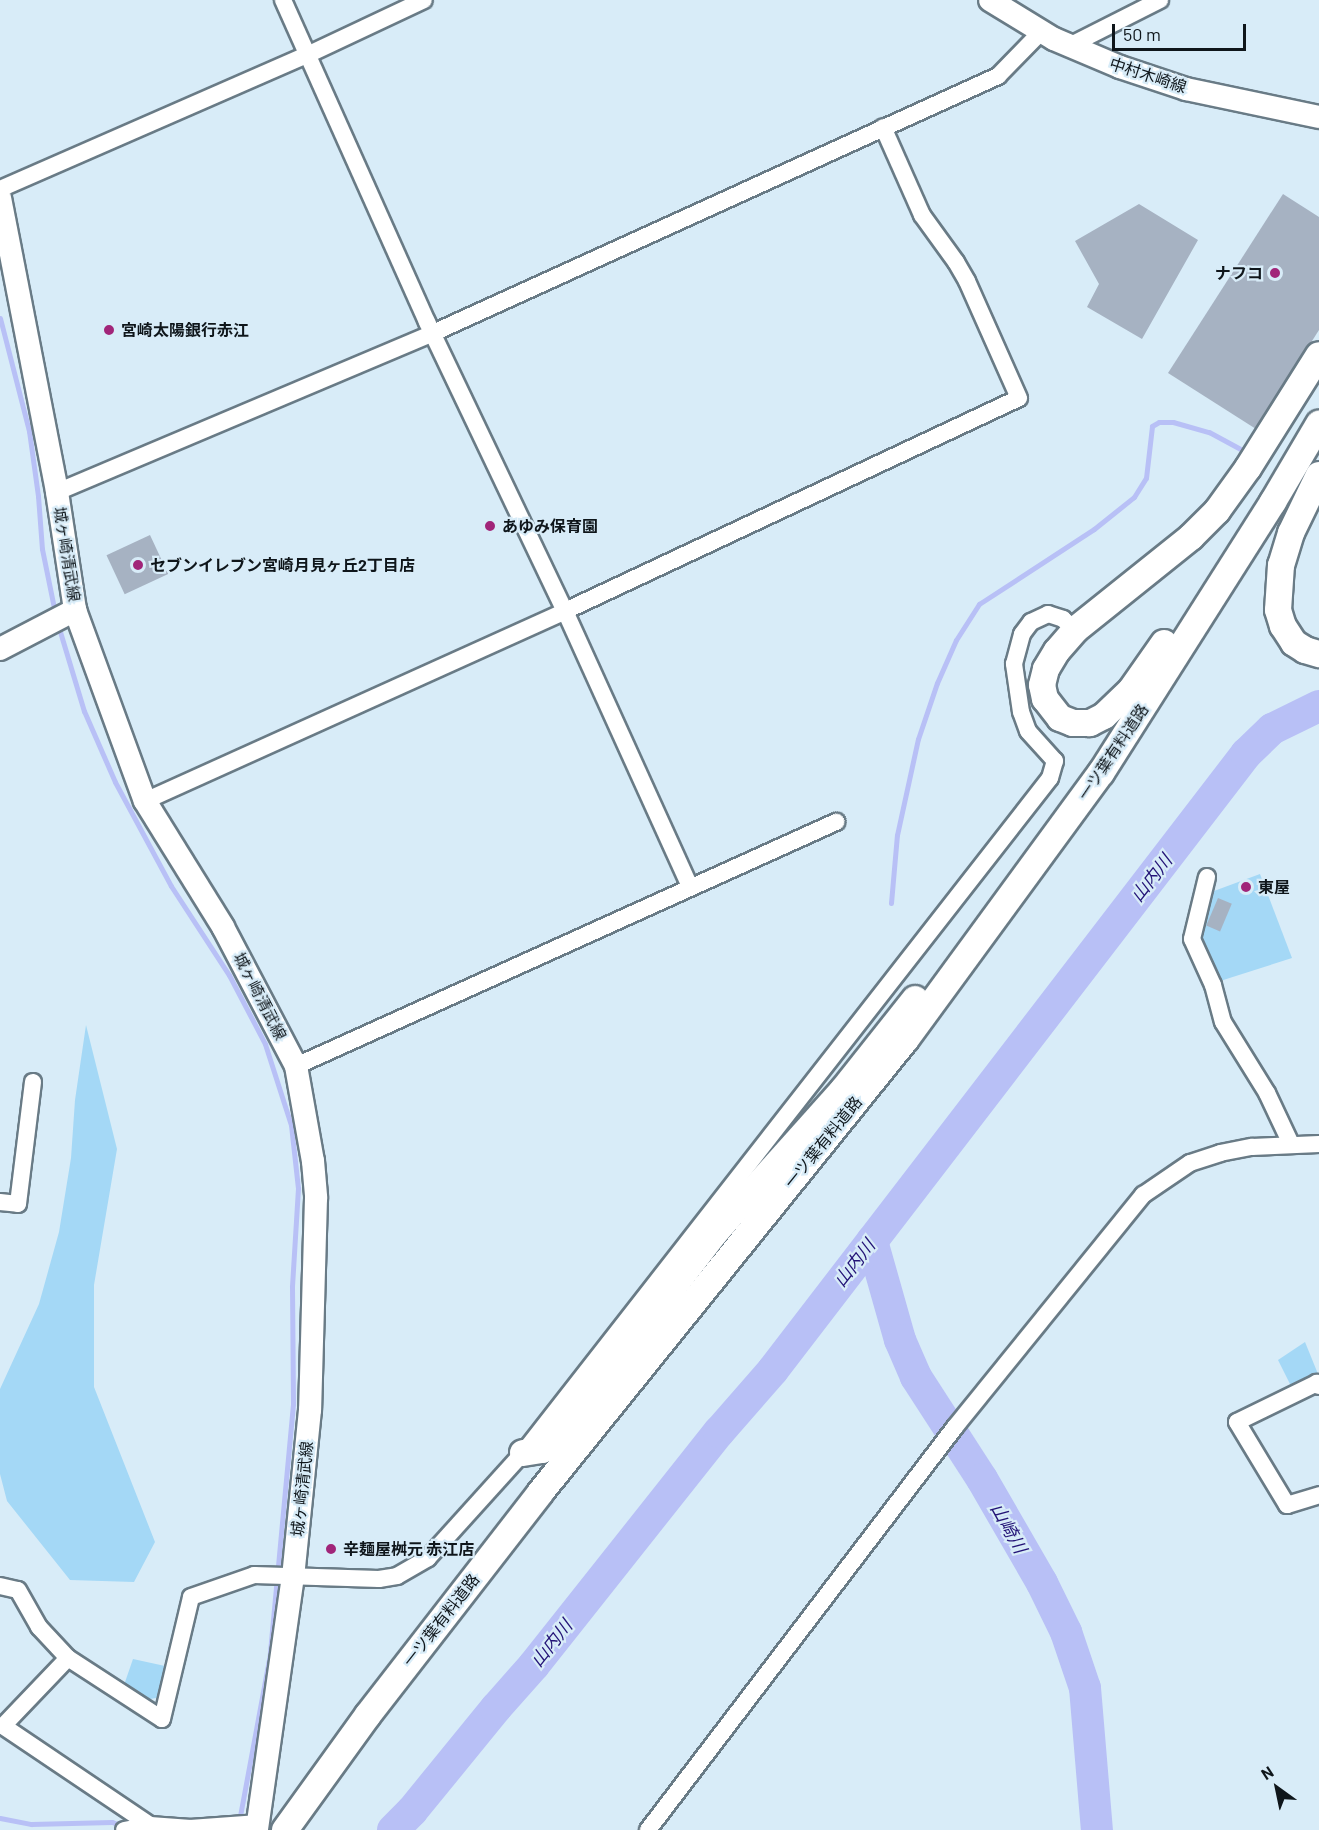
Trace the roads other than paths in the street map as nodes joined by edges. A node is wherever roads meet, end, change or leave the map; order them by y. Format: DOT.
graph roads {
  1 [pos="283,0"];
  2 [pos="424,0"];
  3 [pos="990,0"];
  4 [pos="1160,0"];
  5 [pos="1041,32"];
  6 [pos="1069,46"];
  7 [pos="307,55"];
  8 [pos="1319,117"];
  9 [pos="883,128"];
  10 [pos="0,189"];
  11 [pos="0,198"];
  12 [pos="5,254"];
  13 [pos="433,333"];
  14 [pos="1319,355"];
  15 [pos="1319,424"];
  16 [pos="1303,453"];
  17 [pos="1319,475"];
  18 [pos="57,492"];
  19 [pos="565,611"];
  20 [pos="71,613"];
  21 [pos="1075,630"];
  22 [pos="0,649"];
  23 [pos="1319,654"];
  24 [pos="145,801"];
  25 [pos="836,822"];
  26 [pos="1207,877"];
  27 [pos="1024,879"];
  28 [pos="690,887"];
  29 [pos="296,1066"];
  30 [pos="33,1082"];
  31 [pos="1291,1144"];
  32 [pos="1319,1144"];
  33 [pos="0,1202"];
  34 [pos="1319,1386"];
  35 [pos="524,1453"];
  36 [pos="1319,1495"];
  37 [pos="293,1576"];
  38 [pos="0,1586"];
  39 [pos="68,1658"];
  40 [pos="257,1826"];
  41 [pos="136,1828"];
  42 [pos="285,1830"];
  43 [pos="648,1830"];
  1 -- 7 [label="street"];
  2 -- 7 [label="street"];
  3 -- 5 [label="main road, 中村木崎線"];
  4 -- 6 [label="street"];
  5 -- 6 [label="main road, 中村木崎線"];
  5 -- 9 [label="street"];
  6 -- 8 [label="main road, 中村木崎線"];
  7 -- 10 [label="street"];
  7 -- 13 [label="street"];
  9 -- 13 [label="street"];
  9 -- 19 [label="street"];
  11 -- 12 [label="main road, 城ヶ崎清武線"];
  12 -- 18 [label="main road, 城ヶ崎清武線"];
  13 -- 18 [label="street"];
  13 -- 19 [label="street"];
  14 -- 21 [label="main road"];
  15 -- 16 [label="main road, 一ツ葉有料道路"];
  16 -- 21 [label="main road"];
  16 -- 27 [label="main road, 一ツ葉有料道路"];
  17 -- 23 [label="main road"];
  18 -- 20 [label="main road, 城ヶ崎清武線"];
  19 -- 24 [label="street"];
  19 -- 28 [label="street"];
  20 -- 22 [label="main road"];
  20 -- 24 [label="main road, 城ヶ崎清武線"];
  21 -- 35 [label="street"];
  24 -- 29 [label="main road, 城ヶ崎清武線"];
  25 -- 28 [label="street"];
  26 -- 31 [label="street"];
  27 -- 35 [label="main road"];
  27 -- 42 [label="main road, 一ツ葉有料道路"];
  28 -- 29 [label="street"];
  29 -- 37 [label="main road, 城ヶ崎清武線"];
  30 -- 33 [label="street"];
  31 -- 32 [label="street"];
  31 -- 43 [label="street"];
  34 -- 36 [label="street"];
  35 -- 37 [label="street"];
  37 -- 39 [label="street"];
  37 -- 40 [label="main road, 城ヶ崎清武線"];
  38 -- 39 [label="street"];
  39 -- 41 [label="street"];
  40 -- 41 [label="street"];
}
